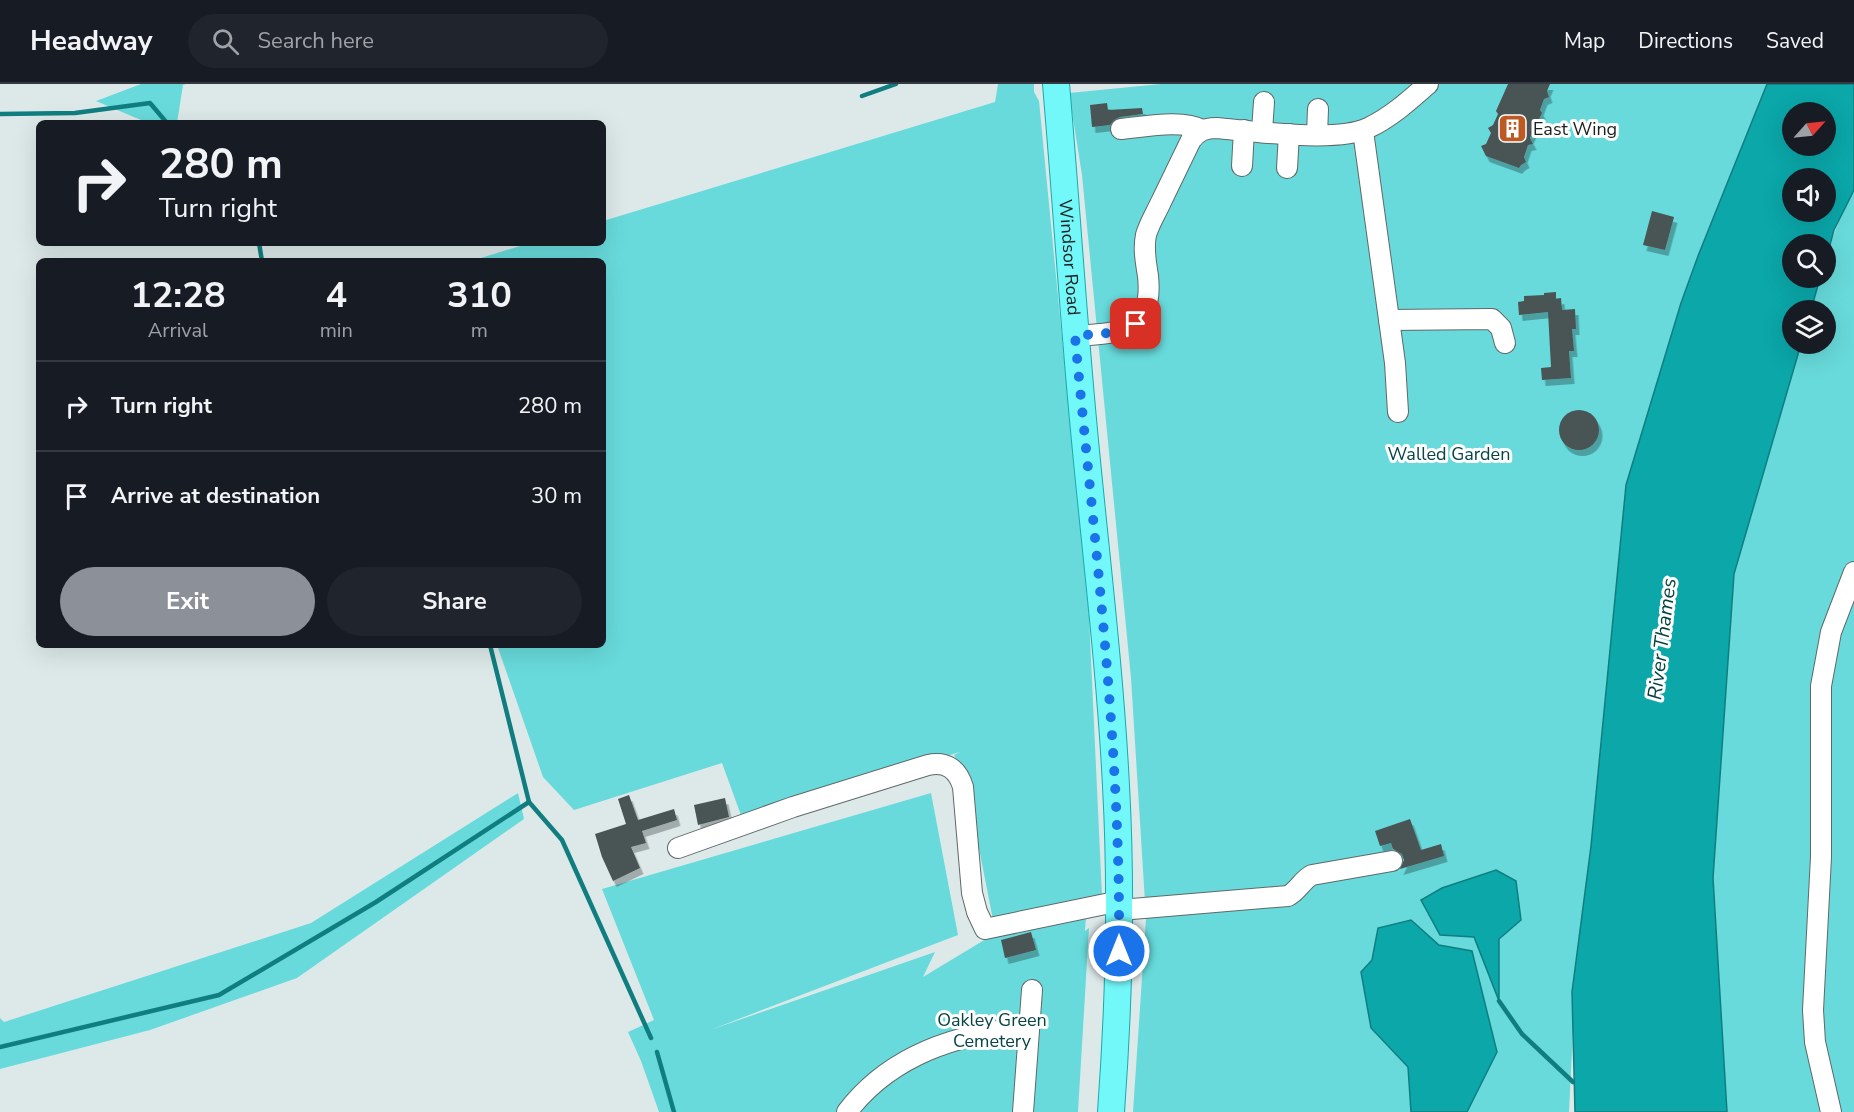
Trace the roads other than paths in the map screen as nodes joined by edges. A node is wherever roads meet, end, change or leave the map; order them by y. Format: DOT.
graph roads {
  1 [pos="1056,84"];
  2 [pos="1062,84"];
  3 [pos="1428,84"];
  4 [pos="1264,102"];
  5 [pos="1318,109"];
  6 [pos="1121,129"];
  7 [pos="1202,130"];
  8 [pos="1253,130"];
  9 [pos="1363,130"];
  10 [pos="1289,134"];
  11 [pos="1317,135"];
  12 [pos="1242,165"];
  13 [pos="1287,168"];
  14 [pos="1389,320"];
  15 [pos="1075,336"];
  16 [pos="1505,343"];
  17 [pos="1398,412"];
  18 [pos="1854,572"];
  19 [pos="678,848"];
  20 [pos="1392,861"];
  21 [pos="1120,905"];
  22 [pos="1032,990"];
  23 [pos="1029,1027"];
  24 [pos="847,1112"];
  25 [pos="1023,1112"];
  26 [pos="1111,1112"];
  27 [pos="1832,1112"];
  1 -- 2 [label="lane"];
  1 -- 15 [label="main road, Windsor Road"];
  3 -- 9 [label="lane"];
  4 -- 8 [label="lane"];
  5 -- 11 [label="lane"];
  6 -- 7 [label="lane"];
  7 -- 8 [label="lane"];
  7 -- 15 [label="lane"];
  8 -- 10 [label="lane"];
  8 -- 12 [label="lane"];
  9 -- 11 [label="lane"];
  9 -- 14 [label="lane"];
  10 -- 11 [label="lane"];
  10 -- 13 [label="lane"];
  14 -- 16 [label="lane"];
  14 -- 17 [label="lane"];
  15 -- 21 [label="main road, Windsor Road"];
  18 -- 27 [label="lane"];
  19 -- 21 [label="lane"];
  20 -- 21 [label="lane"];
  21 -- 26 [label="main road, Windsor Road"];
  22 -- 23 [label="lane"];
  23 -- 24 [label="lane"];
  23 -- 25 [label="lane"];
}
